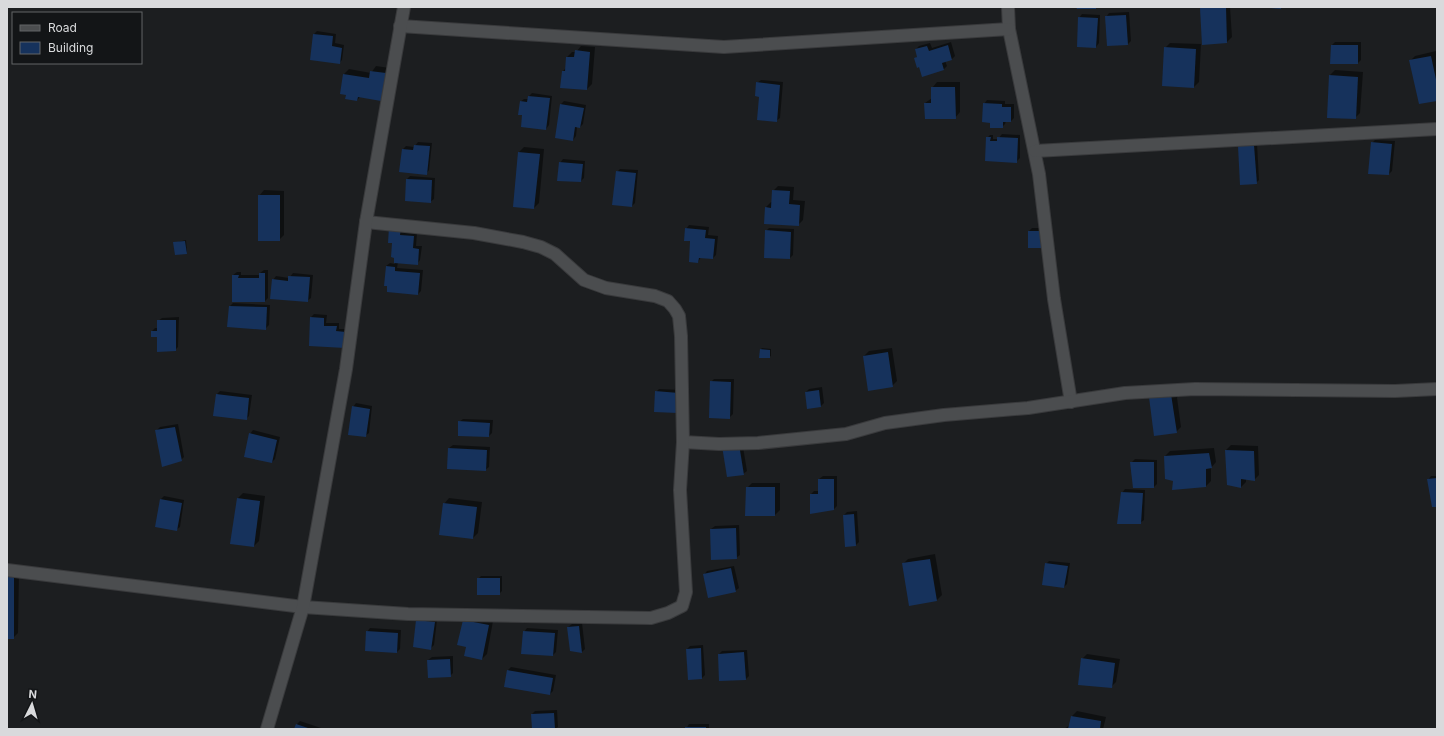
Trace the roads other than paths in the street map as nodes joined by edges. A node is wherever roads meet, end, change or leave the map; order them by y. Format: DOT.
graph roads {
  1 [pos="404,7"];
  2 [pos="1008,7"];
  3 [pos="400,26"];
  4 [pos="1009,29"];
  5 [pos="1437,129"];
  6 [pos="1035,151"];
  7 [pos="366,222"];
  8 [pos="1437,389"];
  9 [pos="1071,402"];
  10 [pos="683,442"];
  11 [pos="7,570"];
  12 [pos="303,607"];
  13 [pos="267,729"];
  1 -- 3 [label="street"];
  2 -- 4 [label="street"];
  3 -- 4 [label="street"];
  3 -- 7 [label="street"];
  4 -- 6 [label="street"];
  5 -- 6 [label="street"];
  6 -- 9 [label="street"];
  7 -- 10 [label="street"];
  7 -- 12 [label="street"];
  8 -- 9 [label="street"];
  9 -- 10 [label="street"];
  10 -- 12 [label="street"];
  11 -- 12 [label="street"];
  12 -- 13 [label="street"];
}
